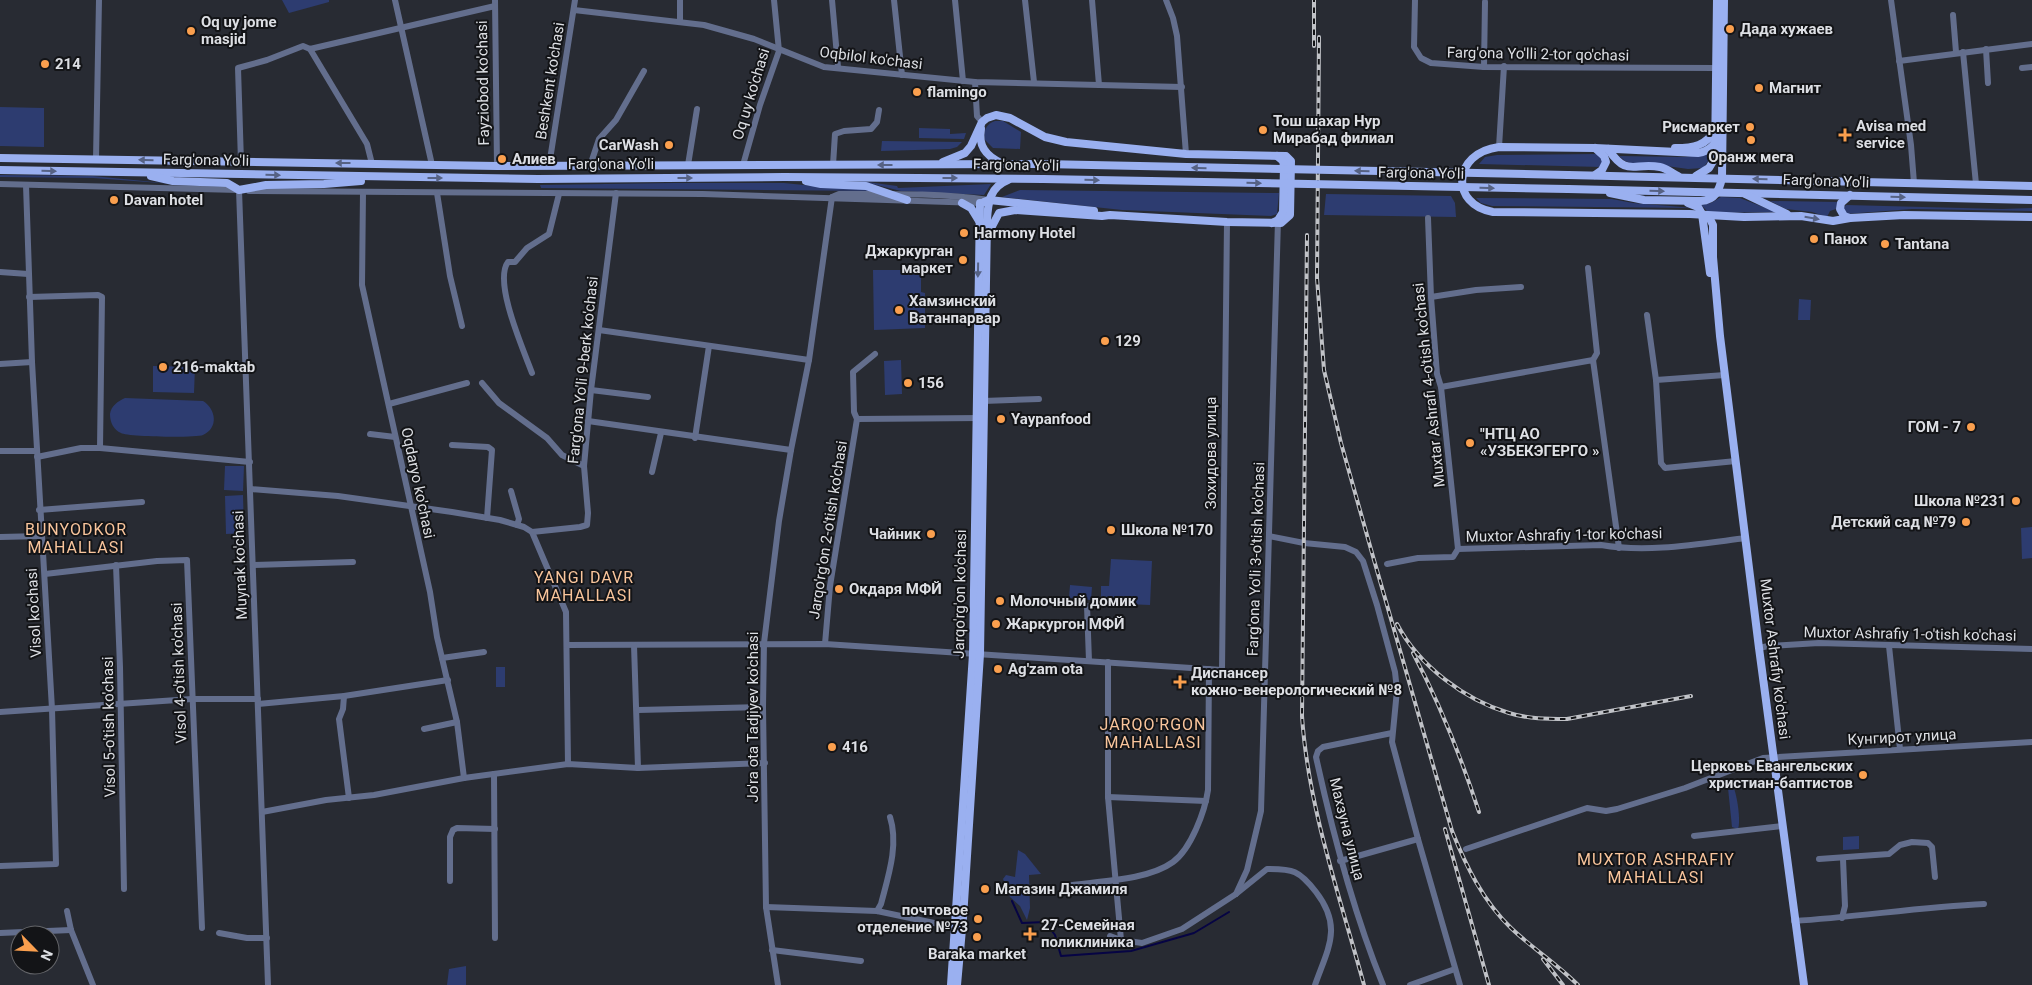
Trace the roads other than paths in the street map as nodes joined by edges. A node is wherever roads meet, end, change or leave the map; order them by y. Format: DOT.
graph roads {
  1 [pos="99,0"];
  2 [pos="396,0"];
  3 [pos="576,0"];
  4 [pos="680,0"];
  5 [pos="774,0"];
  6 [pos="832,0"];
  7 [pos="894,0"];
  8 [pos="955,0"];
  9 [pos="1025,0"];
  10 [pos="1092,0"];
  11 [pos="1166,0"];
  12 [pos="1416,0"];
  13 [pos="1717,0"];
  14 [pos="1724,0"];
  15 [pos="1891,0"];
  16 [pos="1486,2"];
  17 [pos="495,3"];
  18 [pos="574,10"];
  19 [pos="1953,15"];
  20 [pos="680,22"];
  21 [pos="401,27"];
  22 [pos="2032,44"];
  23 [pos="310,49"];
  24 [pos="1986,49"];
  25 [pos="779,51"];
  26 [pos="1960,52"];
  27 [pos="1899,61"];
  28 [pos="1504,66"];
  29 [pos="838,67"];
  30 [pos="1484,67"];
  31 [pos="2032,67"];
  32 [pos="1720,68"];
  33 [pos="2022,68"];
  34 [pos="644,71"];
  35 [pos="902,75"];
  36 [pos="963,81"];
  37 [pos="975,82"];
  38 [pos="1034,82"];
  39 [pos="1988,83"];
  40 [pos="1099,85"];
  41 [pos="1182,87"];
  42 [pos="697,109"];
  43 [pos="879,110"];
  44 [pos="982,122"];
  45 [pos="1719,129"];
  46 [pos="1716,143"];
  47 [pos="1499,147"];
  48 [pos="1595,148"];
  49 [pos="1608,149"];
  50 [pos="1618,149"];
  51 [pos="1186,154"];
  52 [pos="0,158"];
  53 [pos="96,159"];
  54 [pos="240,162"];
  55 [pos="372,164"];
  56 [pos="1008,164"];
  57 [pos="432,165"];
  58 [pos="688,165"];
  59 [pos="743,165"];
  60 [pos="833,165"];
  61 [pos="934,165"];
  62 [pos="497,166"];
  63 [pos="550,166"];
  64 [pos="590,166"];
  65 [pos="0,170"];
  66 [pos="137,173"];
  67 [pos="1595,176"];
  68 [pos="784,177"];
  69 [pos="398,178"];
  70 [pos="1013,178"];
  71 [pos="1686,178"];
  72 [pos="1722,178"];
  73 [pos="1914,183"];
  74 [pos="0,184"];
  75 [pos="1976,184"];
  76 [pos="26,185"];
  77 [pos="2032,186"];
  78 [pos="1591,189"];
  79 [pos="240,190"];
  80 [pos="363,192"];
  81 [pos="1718,192"];
  82 [pos="1741,192"];
  83 [pos="437,193"];
  84 [pos="616,193"];
  85 [pos="559,194"];
  86 [pos="889,194"];
  87 [pos="1850,195"];
  88 [pos="832,198"];
  89 [pos="907,200"];
  90 [pos="2032,200"];
  91 [pos="1682,201"];
  92 [pos="962,203"];
  93 [pos="986,203"];
  94 [pos="1015,210"];
  95 [pos="1840,211"];
  96 [pos="1702,214"];
  97 [pos="1110,215"];
  98 [pos="1790,216"];
  99 [pos="1735,217"];
  100 [pos="2032,217"];
  101 [pos="1428,218"];
  102 [pos="1850,218"];
  103 [pos="978,221"];
  104 [pos="1227,222"];
  105 [pos="1833,222"];
  106 [pos="1276,223"];
  107 [pos="987,236"];
  108 [pos="1714,239"];
  109 [pos="1588,268"];
  110 [pos="0,272"];
  111 [pos="28,274"];
  112 [pos="1522,288"];
  113 [pos="29,297"];
  114 [pos="1431,297"];
  115 [pos="1647,315"];
  116 [pos="462,326"];
  117 [pos="599,330"];
  118 [pos="1720,336"];
  119 [pos="709,346"];
  120 [pos="875,354"];
  121 [pos="809,360"];
  122 [pos="1594,360"];
  123 [pos="32,362"];
  124 [pos="0,364"];
  125 [pos="532,372"];
  126 [pos="1725,375"];
  127 [pos="1656,380"];
  128 [pos="467,383"];
  129 [pos="482,384"];
  130 [pos="1441,387"];
  131 [pos="591,390"];
  132 [pos="648,397"];
  133 [pos="1039,399"];
  134 [pos="983,401"];
  135 [pos="389,404"];
  136 [pos="980,418"];
  137 [pos="857,419"];
  138 [pos="588,421"];
  139 [pos="661,432"];
  140 [pos="370,434"];
  141 [pos="395,437"];
  142 [pos="695,438"];
  143 [pos="452,444"];
  144 [pos="100,448"];
  145 [pos="790,450"];
  146 [pos="0,451"];
  147 [pos="36,454"];
  148 [pos="1736,461"];
  149 [pos="250,462"];
  150 [pos="584,466"];
  151 [pos="652,472"];
  152 [pos="250,489"];
  153 [pos="511,491"];
  154 [pos="142,502"];
  155 [pos="410,507"];
  156 [pos="39,510"];
  157 [pos="487,518"];
  158 [pos="518,525"];
  159 [pos="532,532"];
  160 [pos="42,536"];
  161 [pos="1269,536"];
  162 [pos="0,537"];
  163 [pos="1746,538"];
  164 [pos="1619,548"];
  165 [pos="1458,549"];
  166 [pos="354,562"];
  167 [pos="1387,564"];
  168 [pos="253,565"];
  169 [pos="116,566"];
  170 [pos="45,574"];
  171 [pos="1087,606"];
  172 [pos="764,644"];
  173 [pos="825,644"];
  174 [pos="634,645"];
  175 [pos="567,646"];
  176 [pos="1889,646"];
  177 [pos="1759,648"];
  178 [pos="2032,649"];
  179 [pos="484,652"];
  180 [pos="976,654"];
  181 [pos="442,658"];
  182 [pos="1089,661"];
  183 [pos="1108,662"];
  184 [pos="1209,670"];
  185 [pos="448,680"];
  186 [pos="344,696"];
  187 [pos="192,699"];
  188 [pos="258,701"];
  189 [pos="121,703"];
  190 [pos="763,707"];
  191 [pos="52,709"];
  192 [pos="638,710"];
  193 [pos="0,712"];
  194 [pos="458,722"];
  195 [pos="424,729"];
  196 [pos="1392,733"];
  197 [pos="2032,742"];
  198 [pos="1900,750"];
  199 [pos="1774,757"];
  200 [pos="568,764"];
  201 [pos="765,764"];
  202 [pos="638,768"];
  203 [pos="494,774"];
  204 [pos="464,778"];
  205 [pos="1108,797"];
  206 [pos="349,798"];
  207 [pos="1206,801"];
  208 [pos="262,812"];
  209 [pos="890,817"];
  210 [pos="1783,826"];
  211 [pos="495,828"];
  212 [pos="1694,836"];
  213 [pos="1418,840"];
  214 [pos="1466,849"];
  215 [pos="1842,859"];
  216 [pos="1819,860"];
  217 [pos="1340,861"];
  218 [pos="0,866"];
  219 [pos="1935,877"];
  220 [pos="1115,879"];
  221 [pos="450,881"];
  222 [pos="1064,886"];
  223 [pos="124,889"];
  224 [pos="1236,894"];
  225 [pos="1984,904"];
  226 [pos="766,907"];
  227 [pos="67,911"];
  228 [pos="877,912"];
  229 [pos="1842,918"];
  230 [pos="1794,921"];
  231 [pos="202,928"];
  232 [pos="959,928"];
  233 [pos="71,930"];
  234 [pos="0,933"];
  235 [pos="219,933"];
  236 [pos="1110,936"];
  237 [pos="267,938"];
  238 [pos="495,938"];
  239 [pos="1121,940"];
  240 [pos="772,950"];
  241 [pos="861,961"];
  242 [pos="1455,969"];
  243 [pos="94,985"];
  244 [pos="268,985"];
  245 [pos="778,985"];
  246 [pos="951,985"];
  247 [pos="957,985"];
  248 [pos="1315,985"];
  249 [pos="1383,985"];
  250 [pos="1410,985"];
  251 [pos="1460,985"];
  252 [pos="1804,985"];
  1 -- 53 [label="street"];
  2 -- 21 [label="street"];
  3 -- 18 [label="street, Beshkent ko'chasi"];
  4 -- 20 [label="street"];
  5 -- 25 [label="street, Oq uy ko'chasi"];
  6 -- 29 [label="street"];
  7 -- 35 [label="street"];
  8 -- 36 [label="street"];
  9 -- 38 [label="street"];
  10 -- 40 [label="street"];
  11 -- 41 [label="street"];
  12 -- 30 [label="street, Farg'ona Yo'lli 2-tor qo'chasi"];
  13 -- 32 [label="main road"];
  14 -- 32 [label="main road"];
  15 -- 27 [label="street"];
  16 -- 30 [label="street"];
  17 -- 21 [label="street"];
  17 -- 62 [label="street, Fayziobod ko'chasi"];
  18 -- 20 [label="street, Oqbilol ko'chasi"];
  18 -- 63 [label="street, Beshkent ko'chasi"];
  19 -- 26 [label="street"];
  20 -- 25 [label="street, Oqbilol ko'chasi"];
  21 -- 23 [label="street"];
  21 -- 57 [label="street"];
  22 -- 24 [label="street"];
  23 -- 54 [label="street"];
  23 -- 55 [label="street"];
  24 -- 26 [label="street"];
  24 -- 39 [label="street"];
  25 -- 29 [label="street, Oqbilol ko'chasi"];
  25 -- 59 [label="street, Oq uy ko'chasi"];
  26 -- 27 [label="street"];
  26 -- 75 [label="street"];
  27 -- 73 [label="street"];
  28 -- 30 [label="street, Farg'ona Yo'lli 2-tor qo'chasi"];
  28 -- 32 [label="street, Farg'ona Yo'lli 2-tor qo'chasi"];
  28 -- 47 [label="street"];
  29 -- 35 [label="street, Oqbilol ko'chasi"];
  31 -- 33 [label="street"];
  32 -- 45 [label="main road"];
  34 -- 64 [label="street"];
  35 -- 36 [label="street, Oqbilol ko'chasi"];
  36 -- 37 [label="street, Oqbilol ko'chasi"];
  37 -- 38 [label="street, Oqbilol ko'chasi"];
  37 -- 44 [label="street"];
  38 -- 40 [label="street, Oqbilol ko'chasi"];
  40 -- 41 [label="street, Oqbilol ko'chasi"];
  41 -- 51 [label="street"];
  42 -- 58 [label="street"];
  43 -- 60 [label="street"];
  44 -- 51 [label="main road"];
  44 -- 56 [label="main road"];
  44 -- 61 [label="main road"];
  45 -- 46 [label="main road"];
  45 -- 50 [label="main road"];
  45 -- 72 [label="main road"];
  46 -- 50 [label="main road"];
  46 -- 71 [label="main road"];
  47 -- 48 [label="main road"];
  47 -- 96 [label="main road"];
  48 -- 49 [label="main road"];
  48 -- 67 [label="main road"];
  49 -- 50 [label="main road"];
  49 -- 71 [label="main road"];
  51 -- 106 [label="main road"];
  52 -- 53 [label="main road, Farg'ona Yo'li"];
  54 -- 53 [label="main road, Farg'ona Yo'li, one-way"];
  55 -- 54 [label="main road, Farg'ona Yo'li, one-way"];
  55 -- 57 [label="main road, Farg'ona Yo'li"];
  56 -- 61 [label="main road, Farg'ona Yo'li"];
  67 -- 56 [label="main road, Farg'ona Yo'li, one-way, bridge"];
  57 -- 62 [label="main road, Farg'ona Yo'li"];
  58 -- 59 [label="main road, Farg'ona Yo'li"];
  58 -- 64 [label="main road, Farg'ona Yo'li"];
  59 -- 60 [label="main road, Farg'ona Yo'li"];
  61 -- 60 [label="main road, Farg'ona Yo'li, one-way"];
  62 -- 63 [label="main road, Farg'ona Yo'li"];
  63 -- 64 [label="main road, Farg'ona Yo'li"];
  65 -- 66 [label="main road, Farg'ona Yo'li, one-way"];
  66 -- 69 [label="main road, Farg'ona Yo'li, one-way"];
  66 -- 79 [label="main road"];
  67 -- 71 [label="main road, Farg'ona Yo'li"];
  69 -- 68 [label="main road, Farg'ona Yo'li, one-way"];
  68 -- 70 [label="main road, Farg'ona Yo'li, one-way"];
  68 -- 86 [label="main road"];
  69 -- 79 [label="main road"];
  70 -- 78 [label="main road, Farg'ona Yo'li, one-way, bridge"];
  70 -- 93 [label="main road"];
  71 -- 72 [label="main road, Farg'ona Yo'li"];
  73 -- 72 [label="main road, Farg'ona Yo'li, one-way"];
  72 -- 81 [label="main road"];
  73 -- 75 [label="main road, Farg'ona Yo'li"];
  74 -- 76 [label="street, Farg'ona Yo'li"];
  75 -- 77 [label="main road, Farg'ona Yo'li"];
  76 -- 79 [label="street, Farg'ona Yo'li"];
  76 -- 111 [label="street, Visol ko'chasi"];
  78 -- 81 [label="main road, Farg'ona Yo'li, one-way"];
  78 -- 91 [label="main road"];
  79 -- 80 [label="street, Farg'ona Yo'li"];
  79 -- 149 [label="street, Muynak ko'chasi"];
  80 -- 83 [label="street, Farg'ona Yo'li"];
  80 -- 135 [label="street, Oqdaryo ko'chasi"];
  81 -- 82 [label="main road, Farg'ona Yo'li"];
  81 -- 91 [label="main road"];
  82 -- 87 [label="main road, Farg'ona Yo'li"];
  82 -- 98 [label="main road"];
  83 -- 85 [label="street, Farg'ona Yo'li"];
  83 -- 116 [label="street"];
  84 -- 85 [label="street, Farg'ona Yo'li"];
  84 -- 88 [label="street, Farg'ona Yo'li"];
  84 -- 117 [label="street, Farg'ona Yo'li 9-berk ko'chasi"];
  85 -- 125 [label="street"];
  86 -- 88 [label="street, Farg'ona Yo'li"];
  86 -- 89 [label="main road"];
  86 -- 93 [label="street, Farg'ona Yo'li"];
  87 -- 90 [label="main road, Farg'ona Yo'li, one-way"];
  87 -- 95 [label="main road"];
  88 -- 89 [label="street, Farg'ona Yo'li"];
  88 -- 121 [label="street, Jo'ra ota Tadjiyev ko'chasi"];
  89 -- 92 [label="street, Farg'ona Yo'li"];
  91 -- 96 [label="main road"];
  92 -- 93 [label="street, Farg'ona Yo'li"];
  92 -- 103 [label="main road"];
  93 -- 94 [label="main road, Farg'ona Yo'li"];
  93 -- 97 [label="main road"];
  93 -- 103 [label="main road, Jarqo'rg'on ko'chasi"];
  93 -- 107 [label="main road, Jarqo'rg'on ko'chasi"];
  94 -- 97 [label="main road, Farg'ona Yo'li"];
  94 -- 107 [label="main road"];
  95 -- 102 [label="main road"];
  95 -- 105 [label="main road"];
  96 -- 99 [label="main road"];
  96 -- 108 [label="main road, Muxtor Ashrafiy ko'chasi"];
  96 -- 118 [label="main road, Muxtor Ashrafiy ko'chasi"];
  97 -- 104 [label="main road"];
  98 -- 99 [label="main road"];
  98 -- 105 [label="main road, one-way"];
  99 -- 108 [label="main road"];
  100 -- 102 [label="main road"];
  101 -- 114 [label="street, Muxtar Ashrafi 4-o'tish ko'chasi"];
  102 -- 105 [label="main road"];
  103 -- 136 [label="main road, Jarqo'rg'on ko'chasi, one-way"];
  104 -- 106 [label="main road"];
  104 -- 184 [label="street, Зохидова улица"];
  106 -- 161 [label="street, Farg'ona Yo'li 3-o'tish ko'chasi"];
  107 -- 134 [label="main road, Jarqo'rg'on ko'chasi"];
  108 -- 118 [label="main road, Muxtor Ashrafiy ko'chasi"];
  109 -- 122 [label="street"];
  110 -- 111 [label="street"];
  111 -- 113 [label="street, Visol ko'chasi"];
  112 -- 114 [label="street"];
  113 -- 123 [label="street, Visol ko'chasi"];
  113 -- 144 [label="street"];
  114 -- 130 [label="street, Muxtar Ashrafi 4-o'tish ko'chasi"];
  115 -- 127 [label="street"];
  117 -- 119 [label="street"];
  117 -- 131 [label="street, Farg'ona Yo'li 9-berk ko'chasi"];
  118 -- 126 [label="main road, Muxtor Ashrafiy ko'chasi"];
  119 -- 121 [label="street"];
  119 -- 142 [label="street"];
  120 -- 137 [label="street, Jarqo'rg'on 2-o'tish ko'chasi"];
  121 -- 145 [label="street, Jo'ra ota Tadjiyev ko'chasi"];
  122 -- 130 [label="street"];
  122 -- 164 [label="street"];
  123 -- 124 [label="street"];
  123 -- 147 [label="street, Visol ko'chasi"];
  126 -- 127 [label="street"];
  126 -- 148 [label="main road, Muxtor Ashrafiy ko'chasi"];
  127 -- 148 [label="street"];
  128 -- 135 [label="street"];
  129 -- 150 [label="street"];
  130 -- 165 [label="street, Muxtar Ashrafi 4-o'tish ko'chasi"];
  131 -- 132 [label="street"];
  131 -- 138 [label="street, Farg'ona Yo'li 9-berk ko'chasi"];
  133 -- 134 [label="street"];
  134 -- 136 [label="main road, Jarqo'rg'on ko'chasi"];
  135 -- 141 [label="street, Oqdaryo ko'chasi"];
  136 -- 137 [label="street"];
  136 -- 180 [label="main road, Jarqo'rg'on ko'chasi"];
  137 -- 173 [label="street, Jarqo'rg'on 2-o'tish ko'chasi"];
  138 -- 139 [label="street"];
  138 -- 150 [label="street, Farg'ona Yo'li 9-berk ko'chasi"];
  139 -- 142 [label="street"];
  139 -- 151 [label="street"];
  140 -- 141 [label="street"];
  141 -- 155 [label="street, Oqdaryo ko'chasi"];
  142 -- 145 [label="street"];
  143 -- 157 [label="street"];
  144 -- 147 [label="street"];
  144 -- 149 [label="street"];
  145 -- 172 [label="street, Jo'ra ota Tadjiyev ko'chasi"];
  146 -- 147 [label="street"];
  147 -- 156 [label="street, Visol ko'chasi"];
  148 -- 163 [label="main road, Muxtor Ashrafiy ko'chasi"];
  149 -- 152 [label="street, Muynak ko'chasi"];
  150 -- 159 [label="street, Farg'ona Yo'li 9-berk ko'chasi"];
  152 -- 155 [label="street"];
  152 -- 168 [label="street, Muynak ko'chasi"];
  153 -- 158 [label="street"];
  154 -- 156 [label="street"];
  155 -- 157 [label="street"];
  155 -- 181 [label="street, Oqdaryo ko'chasi"];
  156 -- 160 [label="street, Visol ko'chasi"];
  157 -- 158 [label="street"];
  158 -- 159 [label="street"];
  159 -- 175 [label="street"];
  160 -- 162 [label="street"];
  160 -- 170 [label="street, Visol ko'chasi"];
  161 -- 196 [label="street"];
  161 -- 224 [label="street, Farg'ona Yo'li 3-o'tish ko'chasi"];
  163 -- 164 [label="street, Muxtor Ashrafiy 1-tor ko'chasi"];
  163 -- 177 [label="main road, Muxtor Ashrafiy ko'chasi"];
  164 -- 165 [label="street, Muxtor Ashrafiy 1-tor ko'chasi"];
  165 -- 167 [label="street, Muxtor Ashrafiy 1-tor ko'chasi"];
  166 -- 168 [label="street"];
  168 -- 188 [label="street, Muynak ko'chasi"];
  169 -- 170 [label="street, Visol 4-o'tish ko'chasi"];
  169 -- 187 [label="street, Visol 4-o'tish ko'chasi"];
  169 -- 189 [label="street, Visol 5-o'tish ko'chasi"];
  170 -- 191 [label="street, Visol ko'chasi"];
  171 -- 182 [label="street"];
  172 -- 173 [label="street"];
  172 -- 174 [label="street"];
  172 -- 190 [label="street, Jo'ra ota Tadjiyev ko'chasi"];
  173 -- 180 [label="street"];
  174 -- 175 [label="street"];
  174 -- 192 [label="street"];
  175 -- 200 [label="street"];
  176 -- 177 [label="street, Muxtor Ashrafiy 1-o'tish ko'chasi"];
  176 -- 178 [label="street, Muxtor Ashrafiy 1-o'tish ko'chasi"];
  176 -- 198 [label="street"];
  177 -- 199 [label="main road, Muxtor Ashrafiy ko'chasi"];
  179 -- 181 [label="street"];
  180 -- 182 [label="street"];
  180 -- 232 [label="main road, Jarqo'rg'on ko'chasi"];
  181 -- 185 [label="street, Oqdaryo ko'chasi"];
  182 -- 183 [label="street"];
  183 -- 184 [label="street"];
  183 -- 205 [label="street"];
  184 -- 207 [label="street"];
  185 -- 186 [label="street"];
  185 -- 194 [label="street, Oqdaryo ko'chasi"];
  186 -- 188 [label="street"];
  186 -- 206 [label="street"];
  187 -- 188 [label="street"];
  187 -- 189 [label="street"];
  187 -- 231 [label="street, Visol 4-o'tish ko'chasi"];
  188 -- 208 [label="street, Muynak ko'chasi"];
  189 -- 191 [label="street"];
  189 -- 223 [label="street, Visol 5-o'tish ko'chasi"];
  190 -- 192 [label="street"];
  190 -- 201 [label="street, Jo'ra ota Tadjiyev ko'chasi"];
  191 -- 193 [label="street"];
  191 -- 218 [label="street, Visol ko'chasi"];
  192 -- 202 [label="street"];
  194 -- 195 [label="street"];
  194 -- 204 [label="street, Oqdaryo ko'chasi"];
  196 -- 213 [label="street"];
  196 -- 217 [label="street, Махзуна улица"];
  197 -- 198 [label="street, Кунгирот улица"];
  198 -- 199 [label="street, Кунгирот улица"];
  199 -- 210 [label="main road, Muxtor Ashrafiy ko'chasi"];
  199 -- 214 [label="street, Кунгирот улица"];
  200 -- 202 [label="street"];
  200 -- 203 [label="street"];
  201 -- 202 [label="street"];
  201 -- 226 [label="street, Jo'ra ota Tadjiyev ko'chasi"];
  203 -- 204 [label="street"];
  203 -- 211 [label="street"];
  204 -- 206 [label="street"];
  205 -- 207 [label="street"];
  205 -- 220 [label="street"];
  206 -- 208 [label="street"];
  207 -- 220 [label="street"];
  208 -- 237 [label="street, Muynak ko'chasi"];
  209 -- 228 [label="street"];
  210 -- 212 [label="street"];
  210 -- 230 [label="main road, Muxtor Ashrafiy ko'chasi"];
  211 -- 221 [label="street"];
  211 -- 238 [label="street"];
  213 -- 217 [label="street"];
  213 -- 242 [label="street"];
  215 -- 216 [label="street"];
  215 -- 219 [label="street"];
  215 -- 229 [label="street"];
  217 -- 249 [label="street, Махзуна улица"];
  220 -- 222 [label="street"];
  220 -- 239 [label="street"];
  224 -- 239 [label="street"];
  224 -- 248 [label="street"];
  225 -- 229 [label="street"];
  226 -- 228 [label="street"];
  226 -- 240 [label="street, Jo'ra ota Tadjiyev ko'chasi"];
  227 -- 233 [label="street"];
  228 -- 232 [label="street"];
  229 -- 230 [label="street"];
  230 -- 252 [label="main road, Muxtor Ashrafiy ko'chasi"];
  232 -- 246 [label="main road, Jarqo'rg'on ko'chasi"];
  232 -- 247 [label="main road, Jarqo'rg'on ko'chasi"];
  233 -- 234 [label="street"];
  233 -- 243 [label="street"];
  235 -- 237 [label="street"];
  236 -- 239 [label="street"];
  237 -- 244 [label="street, Muynak ko'chasi"];
  240 -- 241 [label="street"];
  240 -- 245 [label="street, Jo'ra ota Tadjiyev ko'chasi"];
  242 -- 250 [label="street"];
  242 -- 251 [label="street"];
}
